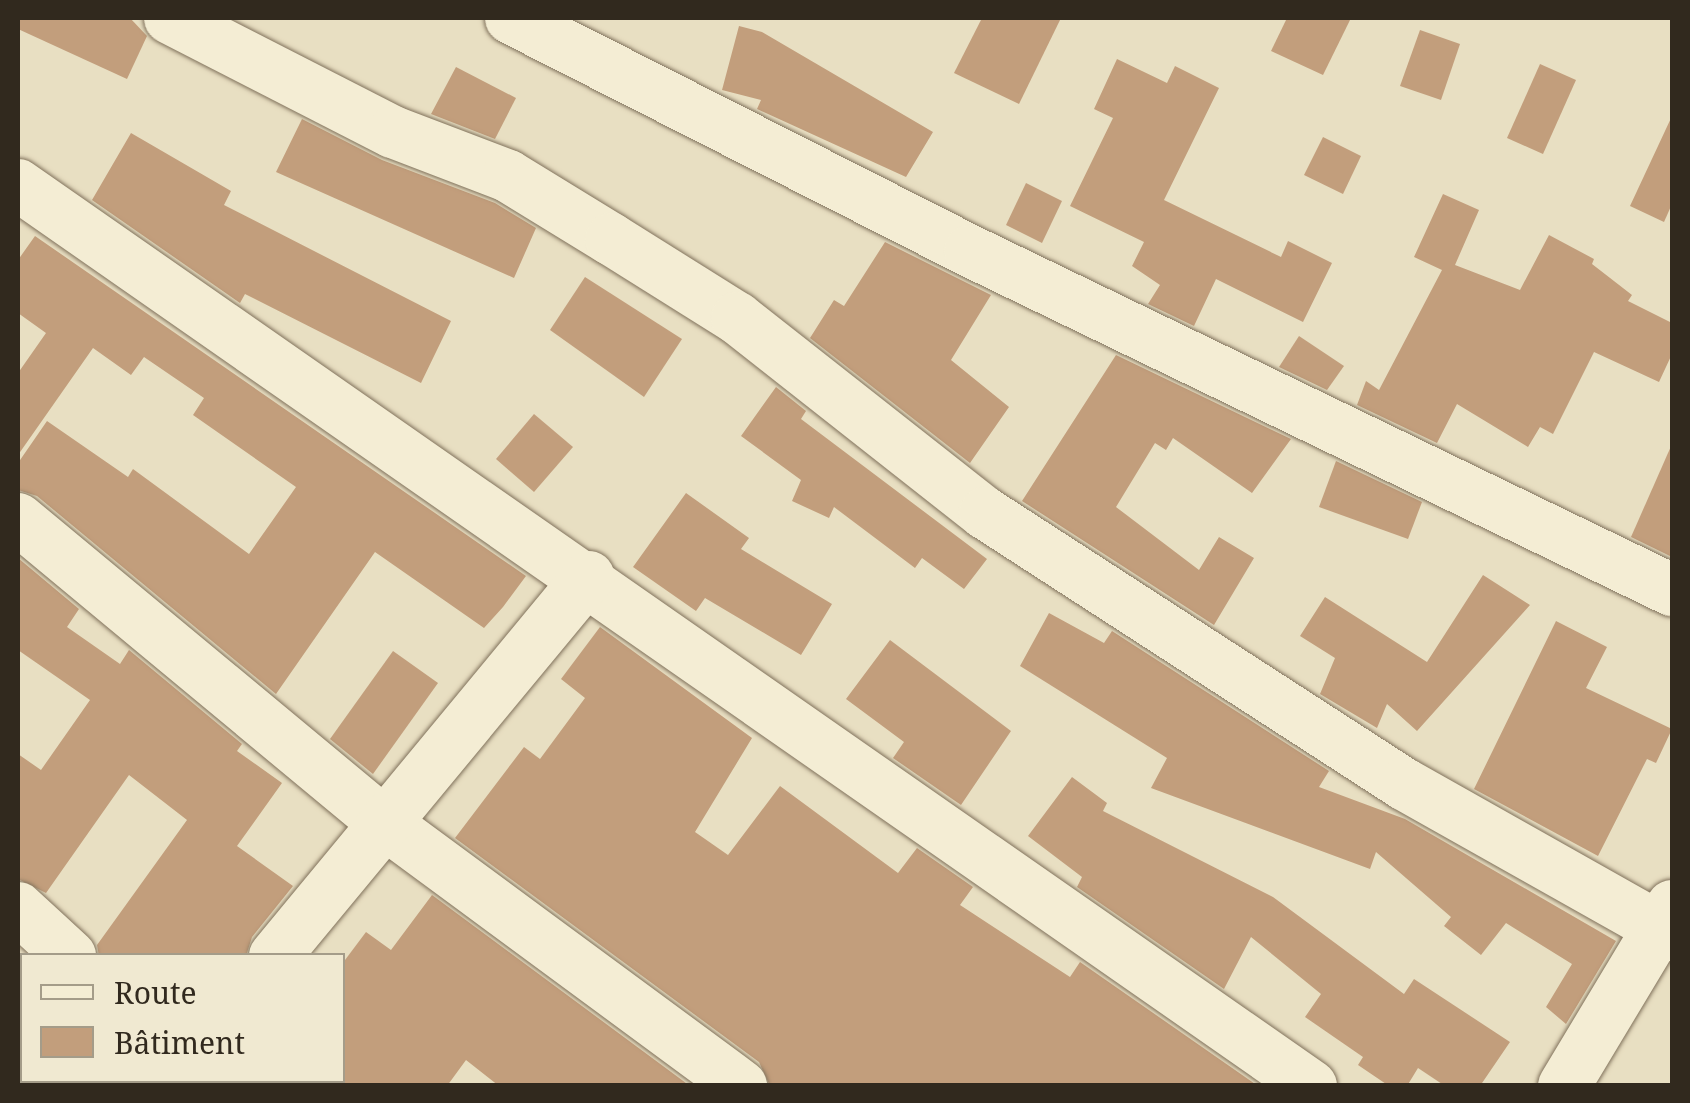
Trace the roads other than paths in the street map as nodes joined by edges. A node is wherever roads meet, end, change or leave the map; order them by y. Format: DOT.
graph roads {
  1 [pos="170,18"];
  2 [pos="511,18"];
  3 [pos="18,185"];
  4 [pos="18,519"];
  5 [pos="588,577"];
  6 [pos="1672,590"];
  7 [pos="383,822"];
  8 [pos="18,908"];
  9 [pos="1668,923"];
  10 [pos="67,953"];
  11 [pos="277,953"];
  12 [pos="741,1086"];
  13 [pos="1311,1086"];
  14 [pos="1564,1086"];
  1 -- 9 [label="street"];
  2 -- 6 [label="street"];
  3 -- 5 [label="street"];
  4 -- 7 [label="street"];
  5 -- 7 [label="street"];
  5 -- 13 [label="street"];
  7 -- 11 [label="street"];
  7 -- 12 [label="street"];
  8 -- 10 [label="street"];
  9 -- 14 [label="street"];
}
